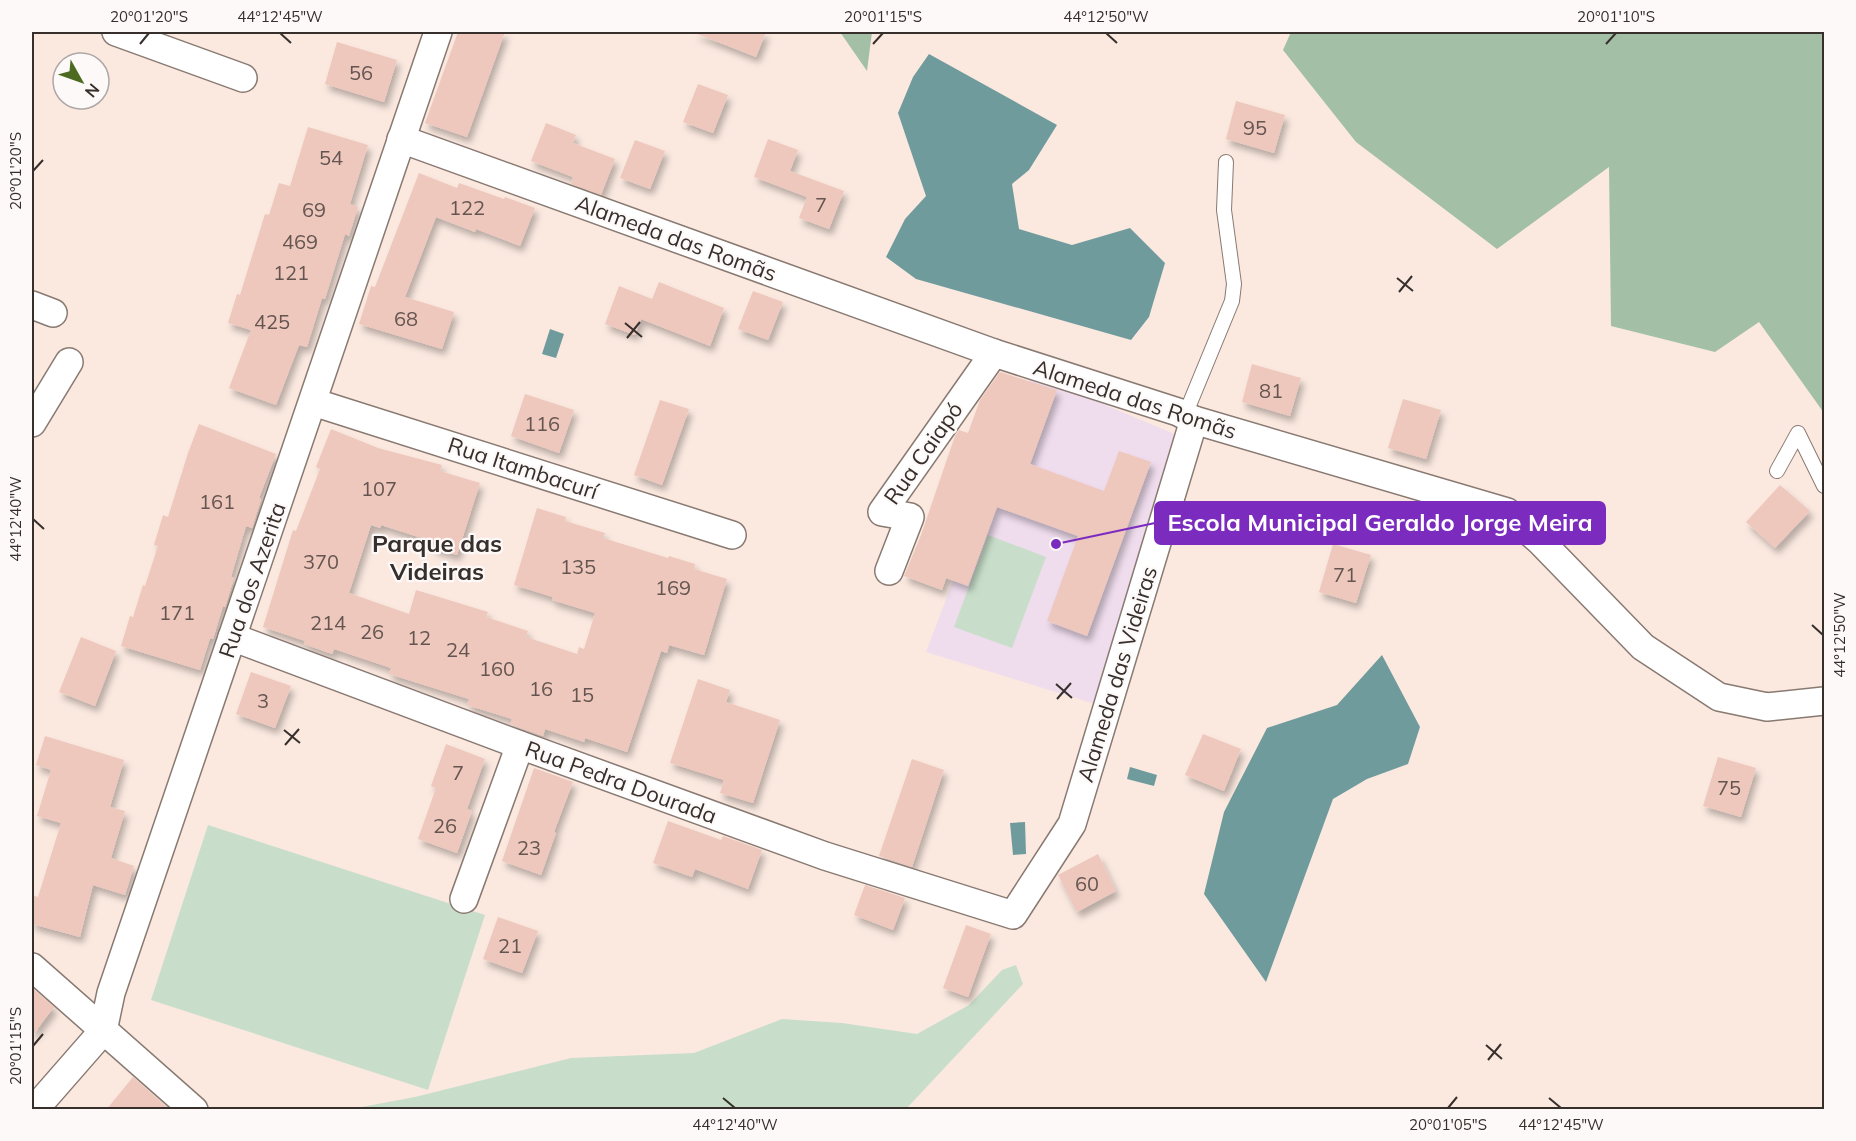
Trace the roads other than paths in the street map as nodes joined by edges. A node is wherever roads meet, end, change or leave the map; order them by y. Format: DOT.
graph roads {
  1 [pos="116,32"];
  2 [pos="438,32"];
  3 [pos="243,78"];
  4 [pos="401,139"];
  5 [pos="1226,162"];
  6 [pos="994,353"];
  7 [pos="69,362"];
  8 [pos="313,402"];
  9 [pos="1189,418"];
  10 [pos="32,423"];
  11 [pos="1777,471"];
  12 [pos="1824,486"];
  13 [pos="732,535"];
  14 [pos="889,571"];
  15 [pos="232,637"];
  16 [pos="1824,701"];
  17 [pos="520,745"];
  18 [pos="464,899"];
  19 [pos="1013,915"];
  20 [pos="32,967"];
  21 [pos="103,1031"];
  22 [pos="34,1110"];
  23 [pos="194,1110"];
  1 -- 3 [label="street"];
  2 -- 4 [label="street, Rua dos Azerita"];
  4 -- 6 [label="street, Alameda das Romãs"];
  4 -- 8 [label="street, Rua dos Azerita"];
  5 -- 9 [label="lane"];
  6 -- 9 [label="street, Alameda das Romãs"];
  6 -- 14 [label="street, Rua Caiapó"];
  7 -- 10 [label="street"];
  8 -- 13 [label="street, Rua Itambacurí"];
  8 -- 15 [label="street, Rua dos Azerita"];
  9 -- 16 [label="street, Alameda das Romãs"];
  9 -- 19 [label="street, Alameda das Videiras"];
  11 -- 12 [label="lane"];
  15 -- 17 [label="street, Rua Pedra Dourada"];
  15 -- 21 [label="street, Rua dos Azerita"];
  17 -- 18 [label="street"];
  17 -- 19 [label="street, Rua Pedra Dourada"];
  20 -- 21 [label="street"];
  21 -- 22 [label="street, Rua dos Azerita"];
  21 -- 23 [label="street"];
}
